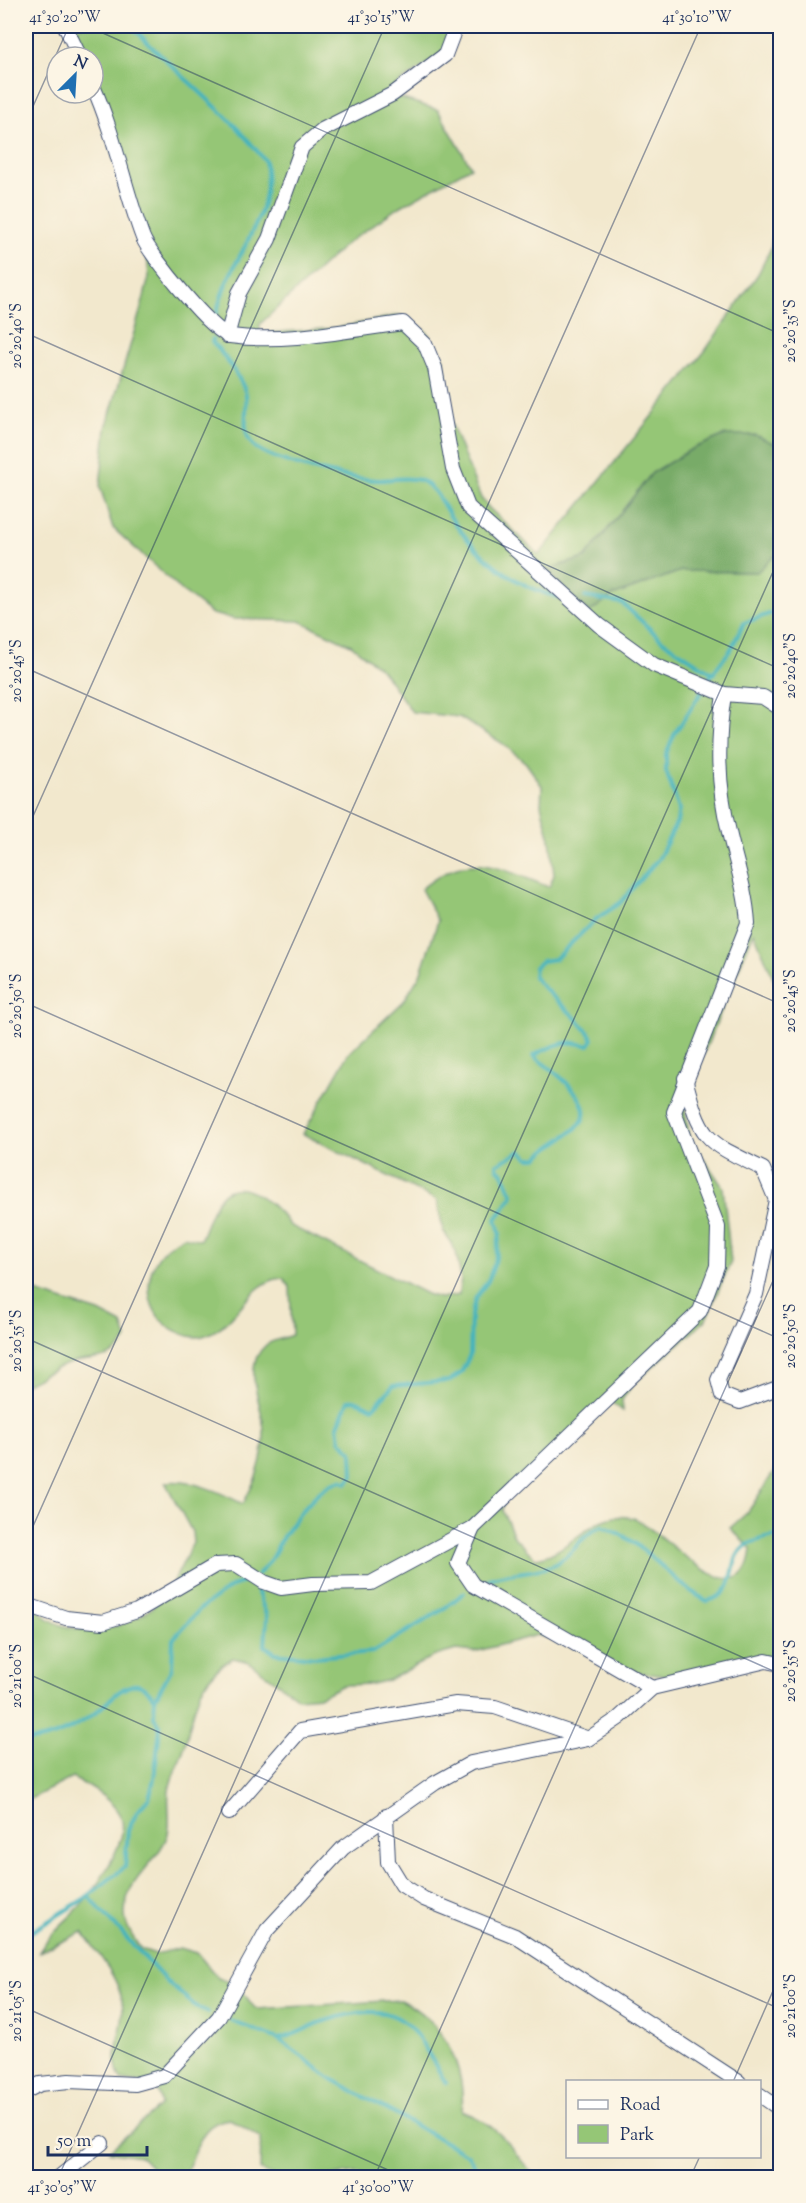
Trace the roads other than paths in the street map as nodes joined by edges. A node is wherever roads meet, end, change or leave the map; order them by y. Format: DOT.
graph roads {
  1 [pos="65,26"];
  2 [pos="456,26"];
  3 [pos="74,45"];
  4 [pos="102,105"];
  5 [pos="227,336"];
  6 [pos="724,694"];
  7 [pos="780,708"];
  8 [pos="685,1078"];
  9 [pos="780,1387"];
  10 [pos="473,1528"];
  11 [pos="26,1608"];
  12 [pos="780,1664"];
  13 [pos="652,1688"];
  14 [pos="588,1739"];
  15 [pos="229,1813"];
  16 [pos="386,1816"];
  17 [pos="736,2080"];
  18 [pos="26,2091"];
  19 [pos="761,2096"];
  20 [pos="780,2109"];
  21 [pos="102,2144"];
  22 [pos="58,2178"];
  1 -- 3 [label="street"];
  2 -- 5 [label="street"];
  4 -- 5 [label="street"];
  5 -- 6 [label="street"];
  6 -- 7 [label="street"];
  6 -- 8 [label="street"];
  8 -- 9 [label="street"];
  8 -- 10 [label="street"];
  10 -- 11 [label="street"];
  10 -- 13 [label="street"];
  12 -- 13 [label="street"];
  13 -- 14 [label="street"];
  14 -- 15 [label="street"];
  14 -- 16 [label="street"];
  16 -- 17 [label="street"];
  16 -- 18 [label="street"];
  19 -- 20 [label="street"];
  21 -- 22 [label="street"];
}
